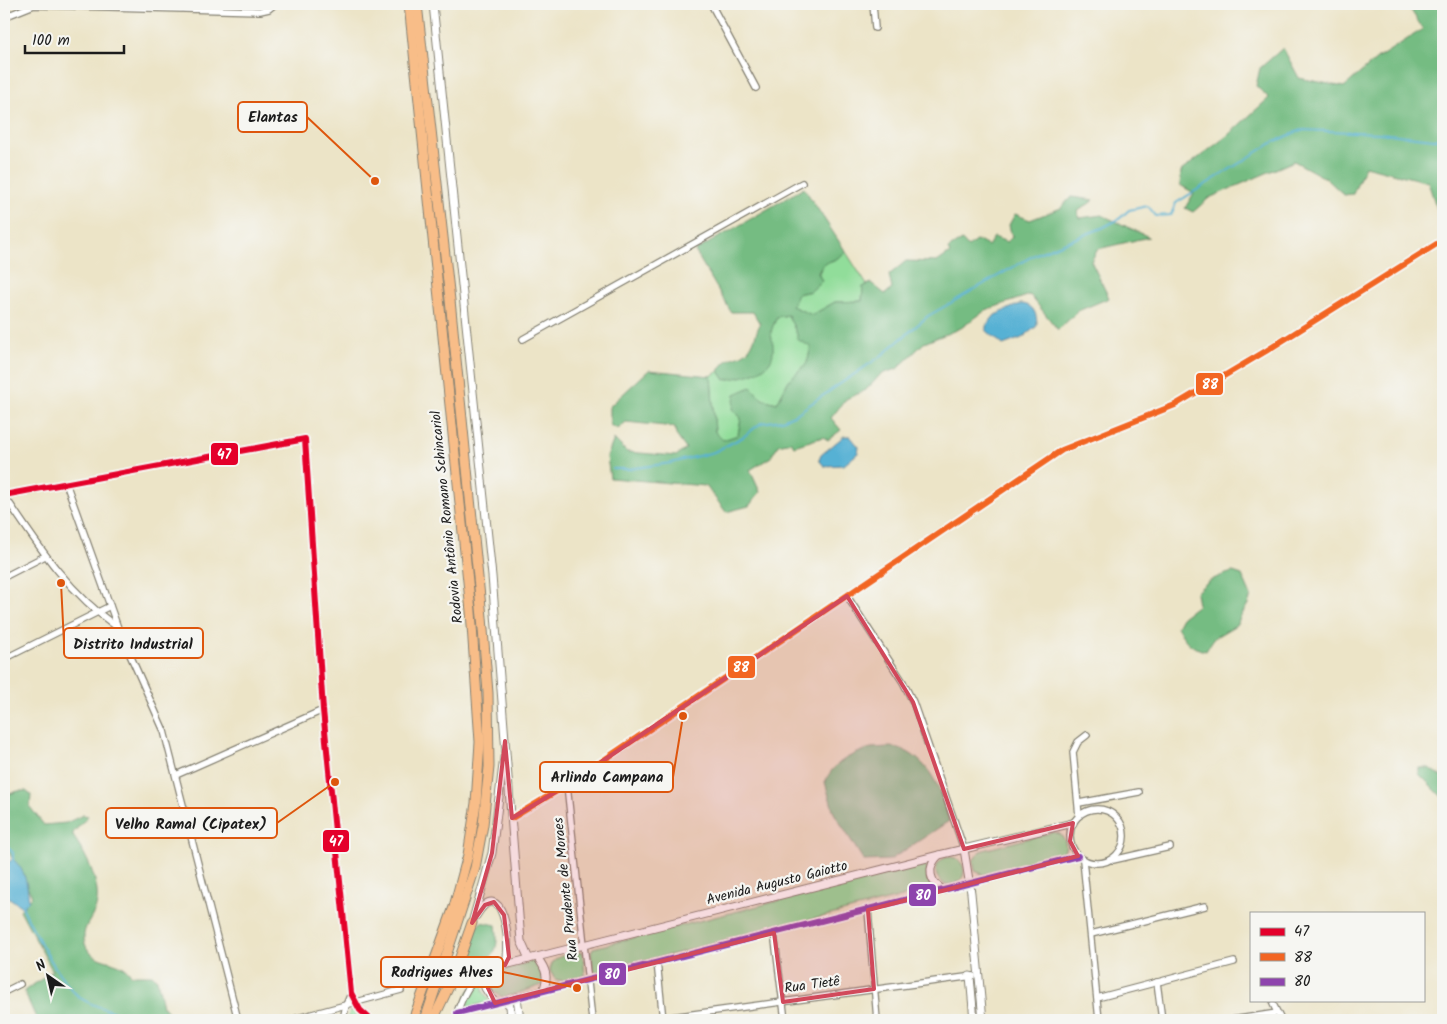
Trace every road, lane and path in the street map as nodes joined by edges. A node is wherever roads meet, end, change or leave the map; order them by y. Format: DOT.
graph roads {
  1 [pos="274,4"];
  2 [pos="409,4"];
  3 [pos="417,4"];
  4 [pos="433,4"];
  5 [pos="711,4"];
  6 [pos="873,4"];
  7 [pos="4,17"];
  8 [pos="875,28"];
  9 [pos="756,88"];
  10 [pos="802,183"];
  11 [pos="1443,240"];
  12 [pos="523,339"];
  13 [pos="66,483"];
  14 [pos="4,495"];
  15 [pos="45,556"];
  16 [pos="4,577"];
  17 [pos="847,596"];
  18 [pos="110,606"];
  19 [pos="97,612"];
  20 [pos="118,628"];
  21 [pos="4,659"];
  22 [pos="323,710"];
  23 [pos="1087,735"];
  24 [pos="505,741"];
  25 [pos="176,775"];
  26 [pos="567,785"];
  27 [pos="1139,792"];
  28 [pos="1079,803"];
  29 [pos="1079,816"];
  30 [pos="512,818"];
  31 [pos="1073,823"];
  32 [pos="1170,847"];
  33 [pos="964,849"];
  34 [pos="939,855"];
  35 [pos="1081,858"];
  36 [pos="1108,861"];
  37 [pos="970,884"];
  38 [pos="945,890"];
  39 [pos="1205,906"];
  40 [pos="868,910"];
  41 [pos="472,923"];
  42 [pos="774,933"];
  43 [pos="1091,934"];
  44 [pos="584,945"];
  45 [pos="533,958"];
  46 [pos="657,962"];
  47 [pos="1234,962"];
  48 [pos="505,965"];
  49 [pos="488,970"];
  50 [pos="979,975"];
  51 [pos="970,976"];
  52 [pos="589,979"];
  53 [pos="1157,982"];
  54 [pos="20,984"];
  55 [pos="874,989"];
  56 [pos="401,990"];
  57 [pos="543,991"];
  58 [pos="4,992"];
  59 [pos="351,994"];
  60 [pos="517,997"];
  61 [pos="1097,998"];
  62 [pos="505,1000"];
  63 [pos="783,1002"];
  64 [pos="355,1003"];
  65 [pos="495,1003"];
  66 [pos="1274,1004"];
  67 [pos="346,1005"];
  68 [pos="457,1013"];
  69 [pos="1277,1013"];
  70 [pos="413,1018"];
  71 [pos="662,1019"];
  72 [pos="238,1020"];
  73 [pos="290,1020"];
  74 [pos="344,1020"];
  75 [pos="371,1020"];
  76 [pos="425,1020"];
  77 [pos="433,1020"];
  78 [pos="454,1020"];
  79 [pos="511,1020"];
  80 [pos="520,1020"];
  81 [pos="592,1020"];
  82 [pos="649,1020"];
  83 [pos="785,1020"];
  84 [pos="877,1020"];
  85 [pos="974,1020"];
  86 [pos="983,1020"];
  87 [pos="1099,1020"];
  88 [pos="1162,1020"];
  89 [pos="1232,1020"];
  90 [pos="1281,1020"];
  1 -- 7 [label="street"];
  2 -- 70 [label="highway, Rodovia Antônio Romano Schincariol"];
  3 -- 76 [label="highway, Rodovia Antônio Romano Schincariol"];
  4 -- 24 [label="street"];
  5 -- 9 [label="street"];
  6 -- 8 [label="street"];
  10 -- 12 [label="street"];
  11 -- 17 [label="street"];
  13 -- 14 [label="street"];
  13 -- 18 [label="street"];
  13 -- 22 [label="street"];
  14 -- 15 [label="street"];
  15 -- 16 [label="street"];
  15 -- 19 [label="street"];
  17 -- 26 [label="street"];
  17 -- 33 [label="street"];
  18 -- 19 [label="street"];
  18 -- 20 [label="street"];
  19 -- 20 [label="street"];
  19 -- 21 [label="street"];
  20 -- 25 [label="street"];
  22 -- 25 [label="street"];
  22 -- 59 [label="street"];
  23 -- 28 [label="street"];
  24 -- 30 [label="street"];
  24 -- 41 [label="street"];
  25 -- 72 [label="street"];
  26 -- 30 [label="street"];
  26 -- 44 [label="street, Rua Prudente de Moraes"];
  27 -- 28 [label="street"];
  28 -- 29 [label="street"];
  29 -- 31 [label="street"];
  29 -- 36 [label="street"];
  30 -- 45 [label="street"];
  31 -- 33 [label="street, Avenida Augusto Gaiotto"];
  31 -- 35 [label="street"];
  32 -- 36 [label="street"];
  33 -- 34 [label="street, Avenida Augusto Gaiotto"];
  33 -- 37 [label="street"];
  34 -- 38 [label="street"];
  34 -- 44 [label="street, Avenida Augusto Gaiotto"];
  35 -- 36 [label="street"];
  35 -- 37 [label="street"];
  35 -- 43 [label="street"];
  37 -- 38 [label="street"];
  37 -- 50 [label="street"];
  38 -- 40 [label="street"];
  39 -- 43 [label="street"];
  40 -- 42 [label="street"];
  40 -- 55 [label="street"];
  41 -- 48 [label="street"];
  41 -- 77 [label="highway"];
  42 -- 46 [label="street"];
  42 -- 63 [label="street"];
  43 -- 61 [label="street"];
  44 -- 45 [label="street, Avenida Augusto Gaiotto"];
  44 -- 52 [label="street, Rua Prudente de Moraes"];
  45 -- 48 [label="street, Avenida Augusto Gaiotto"];
  45 -- 57 [label="street"];
  46 -- 52 [label="street"];
  46 -- 71 [label="street"];
  47 -- 53 [label="street"];
  48 -- 49 [label="street, Avenida Augusto Gaiotto"];
  49 -- 65 [label="street"];
  49 -- 68 [label="street"];
  50 -- 51 [label="street, Rua Tietê"];
  50 -- 86 [label="street"];
  51 -- 55 [label="street, Rua Tietê"];
  51 -- 85 [label="street"];
  52 -- 57 [label="street"];
  52 -- 81 [label="street, Rua Prudente de Moraes"];
  53 -- 61 [label="street"];
  53 -- 88 [label="street"];
  54 -- 58 [label="street"];
  55 -- 63 [label="street, Rua Tietê"];
  55 -- 84 [label="street"];
  56 -- 64 [label="street"];
  57 -- 60 [label="street"];
  59 -- 64 [label="street"];
  59 -- 67 [label="street"];
  60 -- 62 [label="street"];
  60 -- 80 [label="street"];
  61 -- 87 [label="street"];
  62 -- 65 [label="street"];
  62 -- 79 [label="street"];
  63 -- 71 [label="street, Rua Tietê"];
  63 -- 83 [label="street"];
  64 -- 67 [label="street"];
  64 -- 75 [label="street"];
  65 -- 68 [label="street"];
  66 -- 69 [label="street"];
  67 -- 73 [label="street"];
  67 -- 74 [label="street"];
  68 -- 78 [label="street"];
  69 -- 89 [label="street"];
  69 -- 90 [label="street"];
  71 -- 82 [label="street, Rua Tietê"];
}
